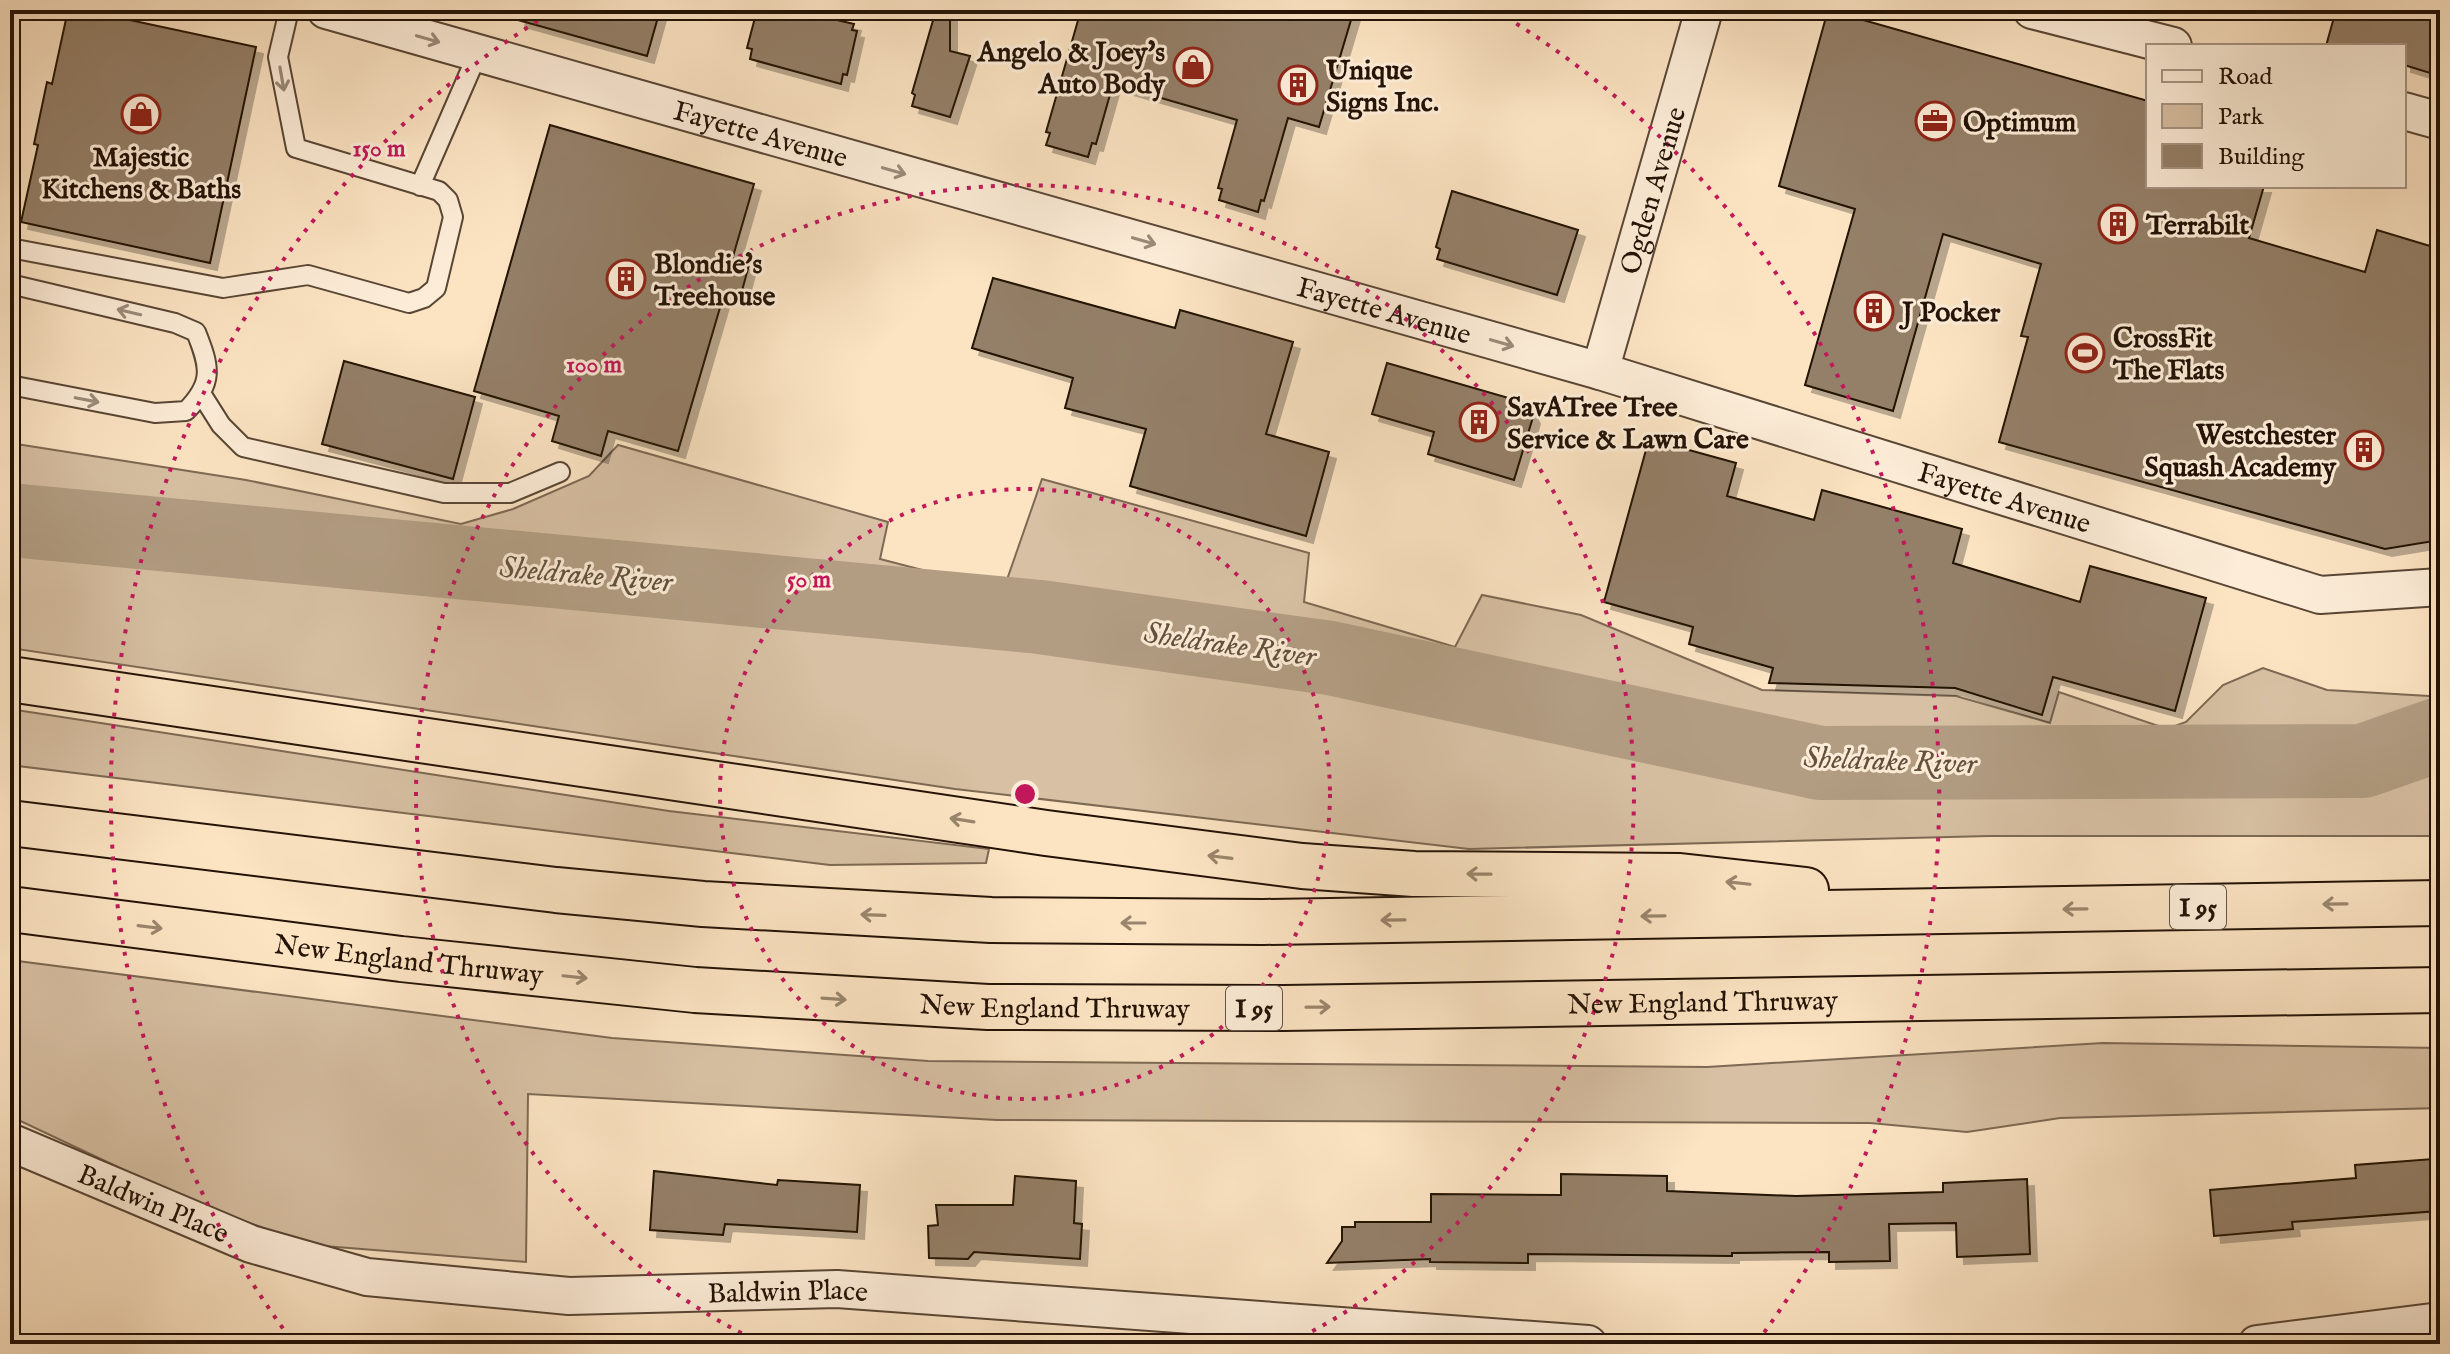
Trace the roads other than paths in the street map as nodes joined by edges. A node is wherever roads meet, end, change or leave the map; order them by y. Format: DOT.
graph roads {
  1 [pos="289,10"];
  2 [pos="326,10"];
  3 [pos="1704,10"];
  4 [pos="2032,10"];
  5 [pos="2165,44"];
  6 [pos="478,53"];
  7 [pos="2406,112"];
  8 [pos="2440,121"];
  9 [pos="420,186"];
  10 [pos="10,248"];
  11 [pos="10,284"];
  12 [pos="1600,371"];
  13 [pos="10,385"];
  14 [pos="202,395"];
  15 [pos="560,472"];
  16 [pos="2440,587"];
  17 [pos="10,679"];
  18 [pos="10,823"];
  19 [pos="2440,903"];
  20 [pos="10,909"];
  21 [pos="1983,910"];
  22 [pos="2440,990"];
  23 [pos="10,1142"];
  24 [pos="2440,1321"];
  25 [pos="1588,1344"];
  26 [pos="2257,1344"];
  1 -- 9 [label="lane, one-way"];
  2 -- 6 [label="street, Fayette Avenue, one-way"];
  3 -- 12 [label="street, Ogden Avenue"];
  4 -- 5 [label="street"];
  6 -- 9 [label="lane"];
  6 -- 12 [label="street, Fayette Avenue, one-way"];
  7 -- 8 [label="street"];
  9 -- 10 [label="lane"];
  14 -- 11 [label="lane, one-way"];
  12 -- 16 [label="street, Fayette Avenue"];
  13 -- 14 [label="lane, one-way"];
  14 -- 15 [label="lane"];
  21 -- 17 [label="highway, one-way"];
  21 -- 18 [label="highway, I 95, one-way"];
  19 -- 21 [label="highway, I 95, one-way"];
  20 -- 22 [label="highway, New England Thruway / I 95, one-way"];
  23 -- 25 [label="street, Baldwin Place"];
  24 -- 26 [label="street"];
}
